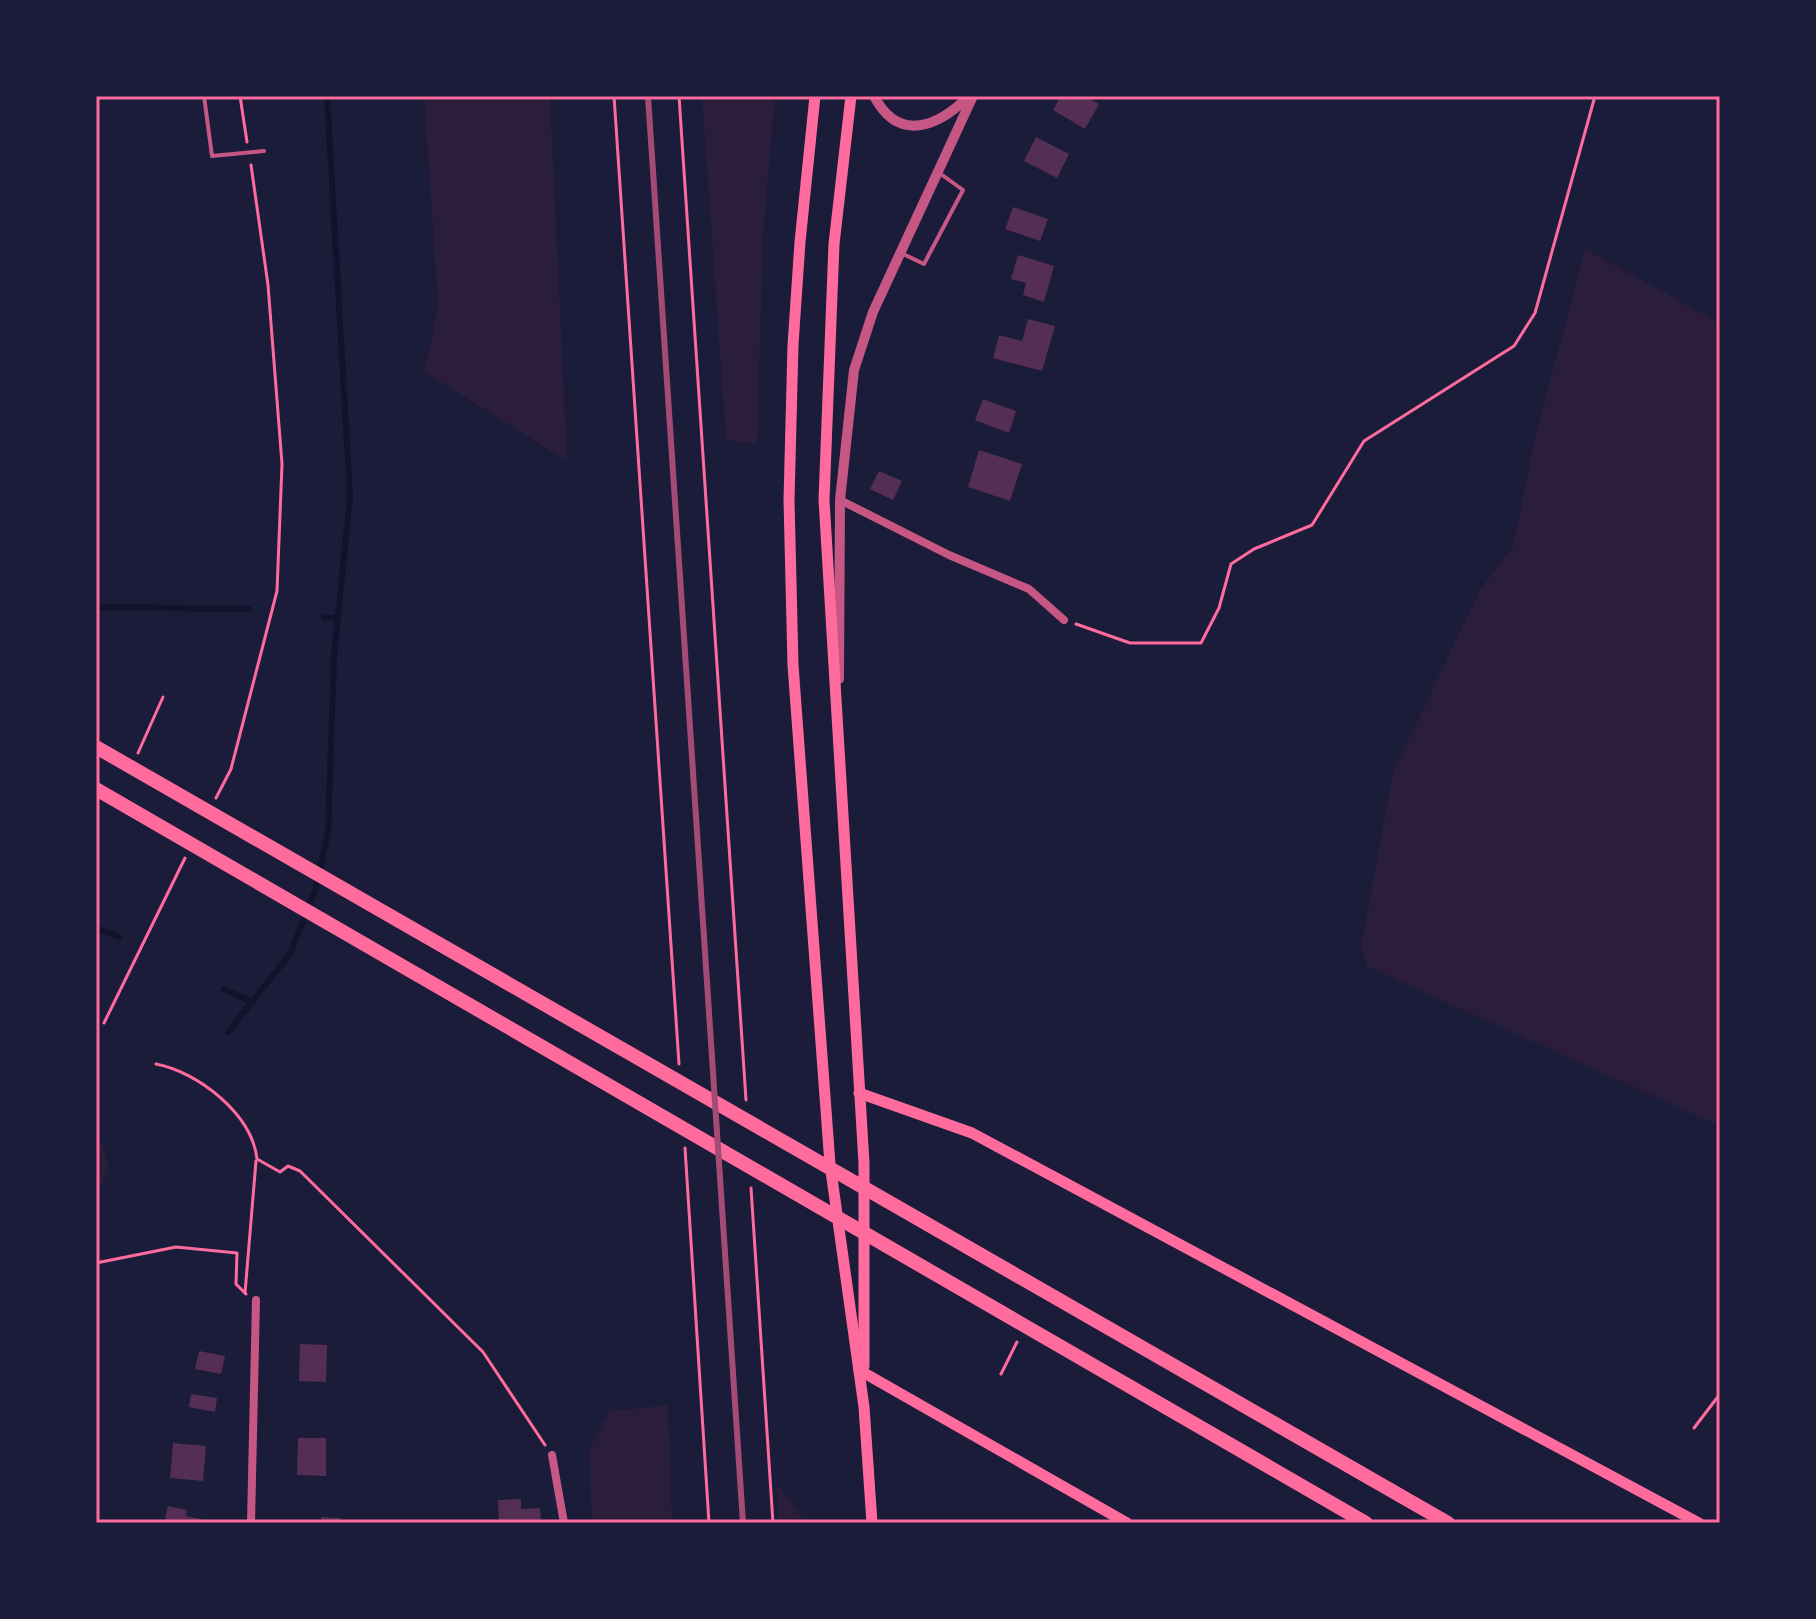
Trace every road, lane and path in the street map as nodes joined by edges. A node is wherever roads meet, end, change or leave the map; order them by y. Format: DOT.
graph roads {
  1 [pos="204,96"];
  2 [pos="240,96"];
  3 [pos="614,96"];
  4 [pos="679,96"];
  5 [pos="815,96"];
  6 [pos="851,96"];
  7 [pos="874,96"];
  8 [pos="971,96"];
  9 [pos="1595,96"];
  10 [pos="249,151"];
  11 [pos="264,151"];
  12 [pos="936,171"];
  13 [pos="899,251"];
  14 [pos="840,500"];
  15 [pos="1064,620"];
  16 [pos="163,697"];
  17 [pos="96,747"];
  18 [pos="839,749"];
  19 [pos="131,767"];
  20 [pos="96,789"];
  21 [pos="212,806"];
  22 [pos="186,856"];
  23 [pos="104,1023"];
  24 [pos="156,1064"];
  25 [pos="680,1070"];
  26 [pos="859,1093"];
  27 [pos="746,1111"];
  28 [pos="685,1148"];
  29 [pos="257,1159"];
  30 [pos="751,1175"];
  31 [pos="96,1263"];
  32 [pos="245,1293"];
  33 [pos="256,1300"];
  34 [pos="1024,1328"];
  35 [pos="862,1371"];
  36 [pos="1001,1374"];
  37 [pos="1720,1394"];
  38 [pos="1694,1428"];
  39 [pos="552,1455"];
  40 [pos="251,1523"];
  41 [pos="564,1523"];
  42 [pos="709,1523"];
  43 [pos="773,1523"];
  44 [pos="872,1523"];
  45 [pos="1127,1523"];
  46 [pos="1366,1523"];
  47 [pos="1448,1523"];
  48 [pos="1699,1523"];
  1 -- 10 [label="lane"];
  2 -- 10 [label="path"];
  3 -- 25 [label="path"];
  4 -- 27 [label="path"];
  5 -- 35 [label="main road"];
  6 -- 18 [label="main road"];
  7 -- 8 [label="street"];
  8 -- 12 [label="street"];
  9 -- 15 [label="path"];
  10 -- 11 [label="lane"];
  10 -- 21 [label="path"];
  12 -- 13 [label="street"];
  12 -- 13 [label="lane"];
  13 -- 14 [label="street"];
  14 -- 15 [label="street"];
  14 -- 18 [label="street"];
  16 -- 19 [label="path"];
  17 -- 19 [label="highway"];
  18 -- 26 [label="main road"];
  19 -- 47 [label="highway"];
  20 -- 34 [label="highway"];
  22 -- 23 [label="path"];
  24 -- 29 [label="path"];
  26 -- 35 [label="main road"];
  26 -- 48 [label="main road"];
  28 -- 42 [label="path"];
  29 -- 32 [label="path"];
  29 -- 39 [label="path"];
  30 -- 43 [label="path"];
  31 -- 32 [label="path"];
  32 -- 33 [label="path"];
  33 -- 40 [label="street"];
  34 -- 36 [label="path"];
  34 -- 46 [label="highway"];
  35 -- 44 [label="main road"];
  35 -- 45 [label="main road"];
  37 -- 38 [label="path"];
  39 -- 41 [label="street"];
}
